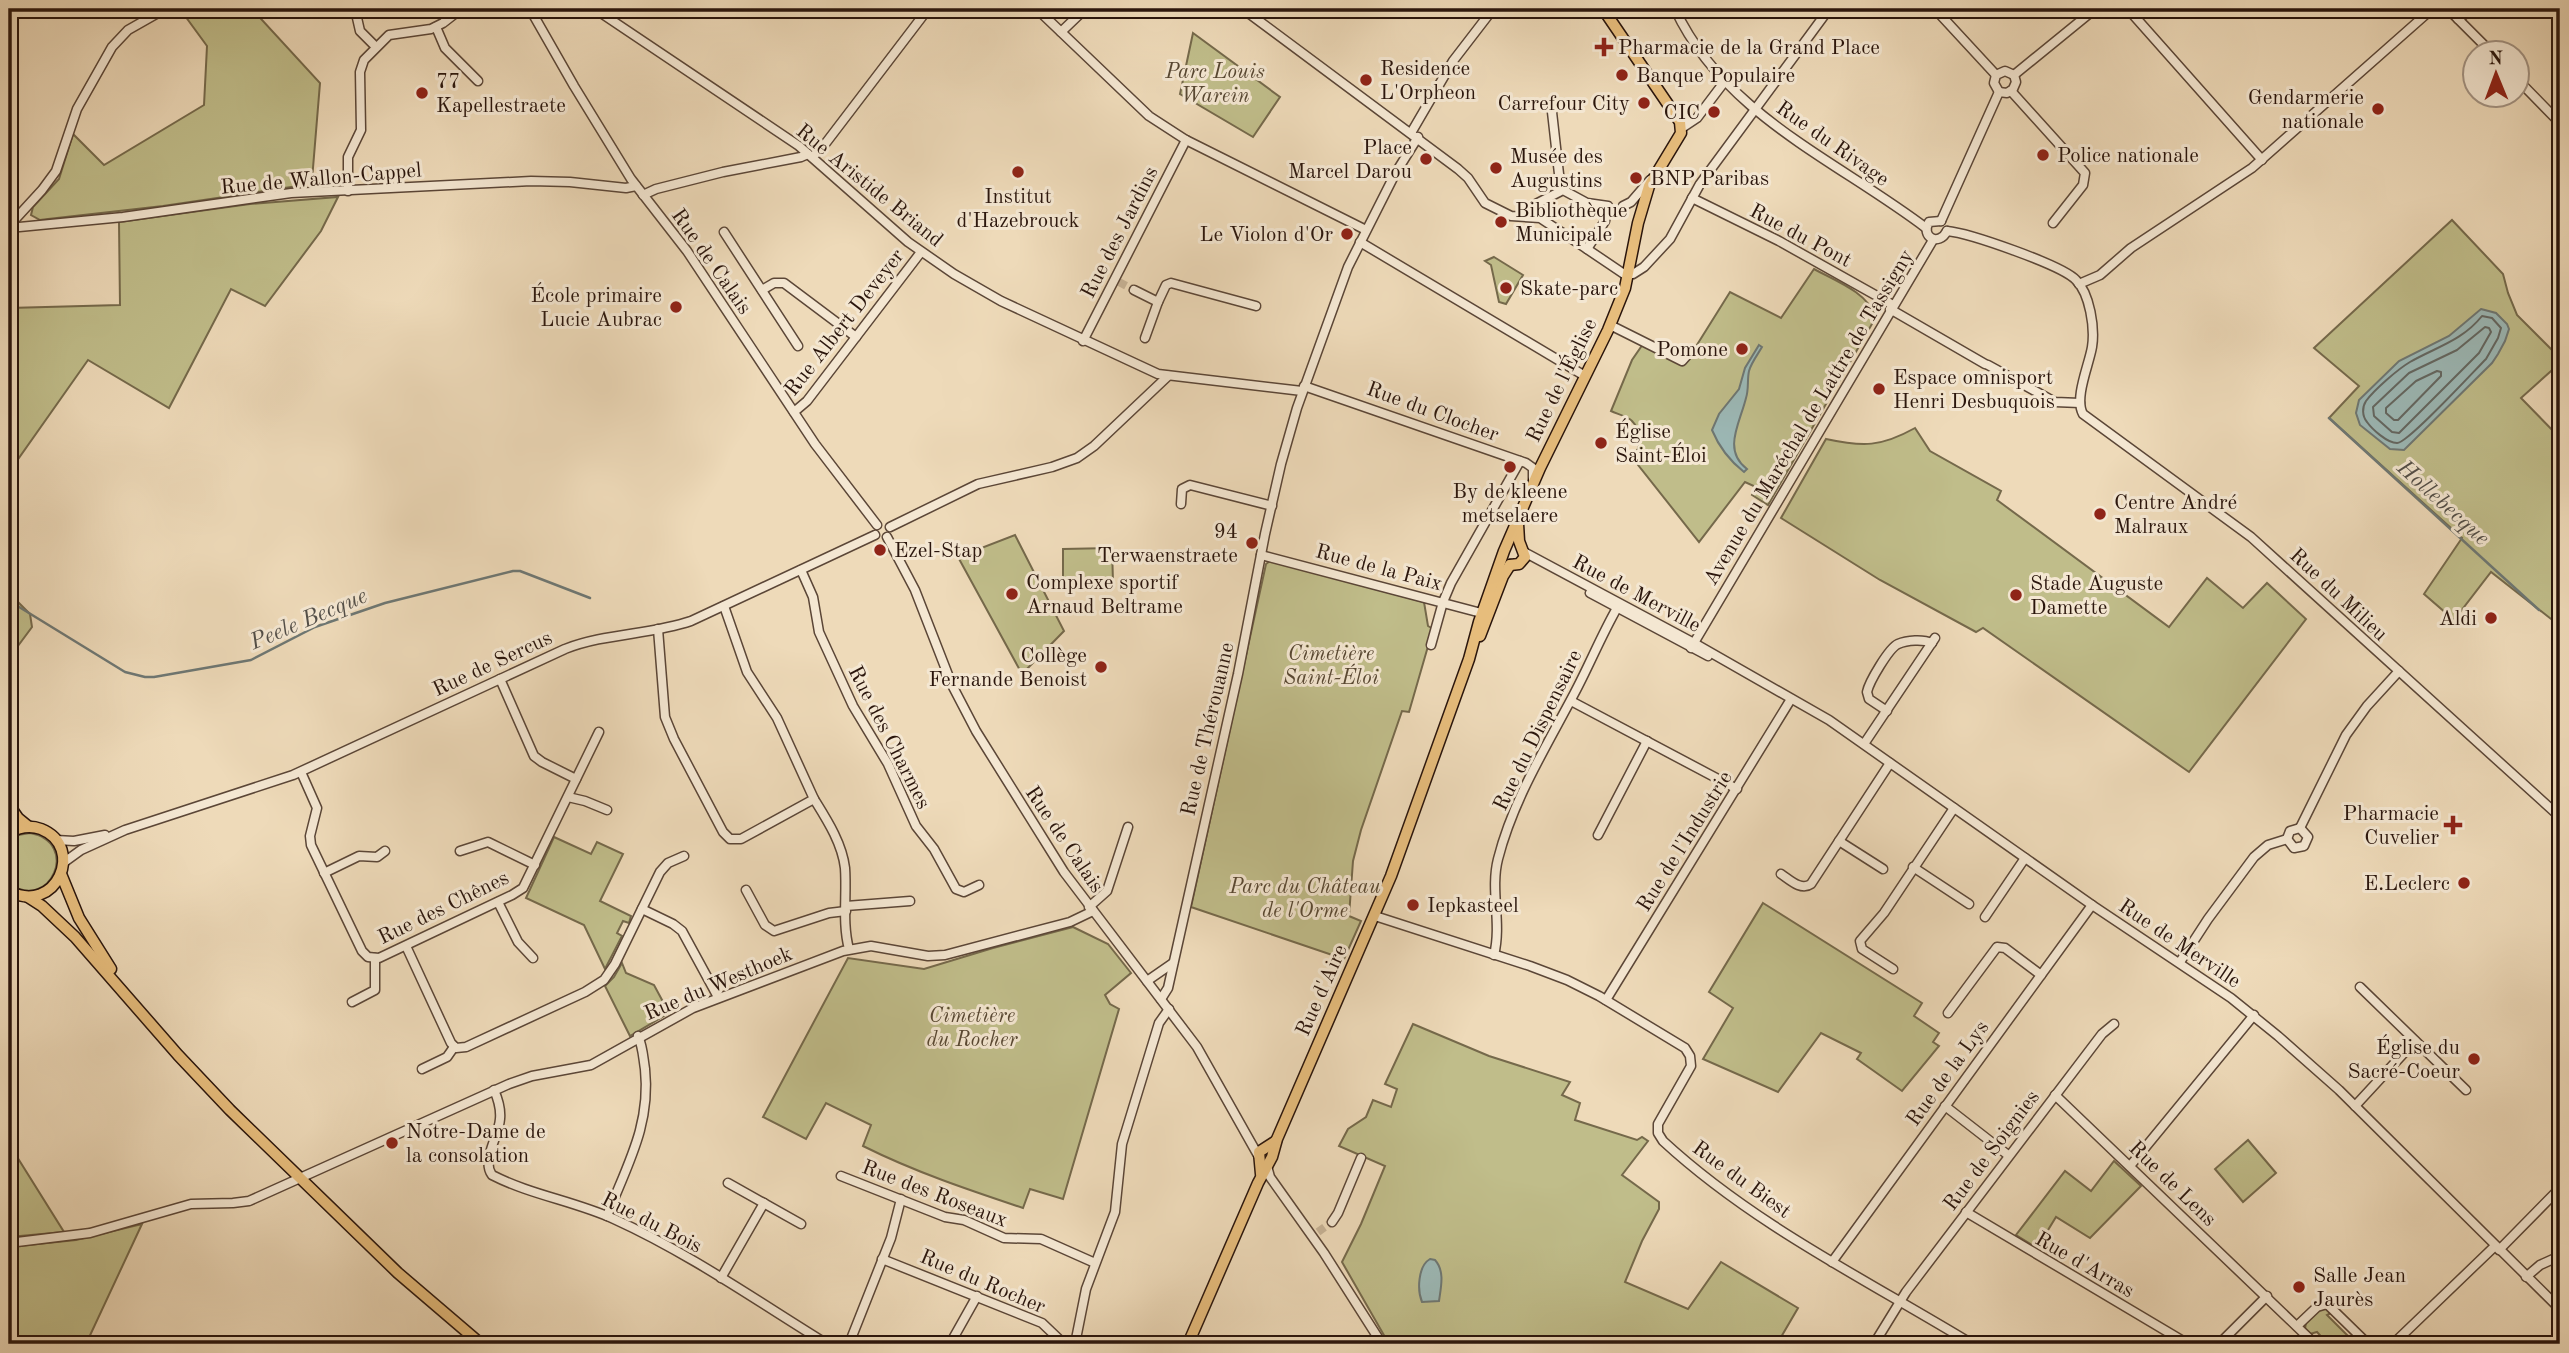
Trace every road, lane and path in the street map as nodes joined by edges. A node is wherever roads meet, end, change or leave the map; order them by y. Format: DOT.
graph roads {
  1 [pos="165,9"];
  2 [pos="355,9"];
  3 [pos="461,9"];
  4 [pos="530,9"];
  5 [pos="595,9"];
  6 [pos="928,9"];
  7 [pos="1037,9"];
  8 [pos="1085,9"];
  9 [pos="1243,9"];
  10 [pos="1493,9"];
  11 [pos="1603,9"];
  12 [pos="1675,9"];
  13 [pos="1829,9"];
  14 [pos="1935,9"];
  15 [pos="2095,9"];
  16 [pos="2128,9"];
  17 [pos="2432,9"];
  18 [pos="2448,9"];
  19 [pos="2472,9"];
  20 [pos="2458,19"];
  21 [pos="436,27"];
  22 [pos="1061,32"];
  23 [pos="2477,38"];
  24 [pos="376,47"];
  25 [pos="1996,75"];
  26 [pos="2014,75"];
  27 [pos="478,81"];
  28 [pos="1725,81"];
  29 [pos="2011,91"];
  30 [pos="1999,92"];
  31 [pos="2530,92"];
  32 [pos="1754,109"];
  33 [pos="1552,112"];
  34 [pos="2560,122"];
  35 [pos="1682,128"];
  36 [pos="1414,135"];
  37 [pos="1186,140"];
  38 [pos="810,155"];
  39 [pos="2262,160"];
  40 [pos="1654,175"];
  41 [pos="636,186"];
  42 [pos="1563,190"];
  43 [pos="348,191"];
  44 [pos="643,195"];
  45 [pos="1692,198"];
  46 [pos="1608,206"];
  47 [pos="1623,206"];
  48 [pos="1641,211"];
  49 [pos="1526,216"];
  50 [pos="1941,220"];
  51 [pos="2053,223"];
  52 [pos="9,227"];
  53 [pos="1926,228"];
  54 [pos="1366,230"];
  55 [pos="1947,231"];
  56 [pos="724,232"];
  57 [pos="1933,240"];
  58 [pos="1360,242"];
  59 [pos="1587,249"];
  60 [pos="921,252"];
  61 [pos="1628,275"];
  62 [pos="2079,284"];
  63 [pos="762,290"];
  64 [pos="1134,290"];
  65 [pos="1158,302"];
  66 [pos="1256,306"];
  67 [pos="1891,307"];
  68 [pos="1610,325"];
  69 [pos="856,337"];
  70 [pos="1145,338"];
  71 [pos="1083,341"];
  72 [pos="798,346"];
  73 [pos="1690,352"];
  74 [pos="1168,376"];
  75 [pos="1585,376"];
  76 [pos="1303,389"];
  77 [pos="2081,408"];
  78 [pos="794,412"];
  79 [pos="1520,461"];
  80 [pos="1533,484"];
  81 [pos="1181,504"];
  82 [pos="1272,506"];
  83 [pos="1518,520"];
  84 [pos="877,525"];
  85 [pos="890,527"];
  86 [pos="875,535"];
  87 [pos="887,537"];
  88 [pos="1522,549"];
  89 [pos="1505,551"];
  90 [pos="1261,555"];
  91 [pos="1515,564"];
  92 [pos="801,570"];
  93 [pos="1443,602"];
  94 [pos="724,606"];
  95 [pos="1617,608"];
  96 [pos="1485,614"];
  97 [pos="658,629"];
  98 [pos="1431,645"];
  99 [pos="1693,645"];
  100 [pos="2399,671"];
  101 [pos="500,679"];
  102 [pos="1791,699"];
  103 [pos="1571,701"];
  104 [pos="1887,711"];
  105 [pos="599,732"];
  106 [pos="1647,741"];
  107 [pos="1864,744"];
  108 [pos="1890,763"];
  109 [pos="301,772"];
  110 [pos="576,779"];
  111 [pos="1737,789"];
  112 [pos="568,797"];
  113 [pos="814,799"];
  114 [pos="9,805"];
  115 [pos="1954,808"];
  116 [pos="607,810"];
  117 [pos="2560,817"];
  118 [pos="30,827"];
  119 [pos="1128,827"];
  120 [pos="2300,828"];
  121 [pos="125,830"];
  122 [pos="9,833"];
  123 [pos="1598,835"];
  124 [pos="2287,839"];
  125 [pos="56,840"];
  126 [pos="1839,841"];
  127 [pos="385,851"];
  128 [pos="460,851"];
  129 [pos="684,856"];
  130 [pos="2025,858"];
  131 [pos="63,863"];
  132 [pos="535,865"];
  133 [pos="1913,867"];
  134 [pos="1883,869"];
  135 [pos="324,873"];
  136 [pos="61,874"];
  137 [pos="1781,874"];
  138 [pos="979,885"];
  139 [pos="746,890"];
  140 [pos="9,891"];
  141 [pos="28,897"];
  142 [pos="911,901"];
  143 [pos="498,902"];
  144 [pos="1969,904"];
  145 [pos="2092,905"];
  146 [pos="642,909"];
  147 [pos="846,909"];
  148 [pos="1091,909"];
  149 [pos="1375,916"];
  150 [pos="1985,917"];
  151 [pos="406,946"];
  152 [pos="849,949"];
  153 [pos="1494,955"];
  154 [pos="374,958"];
  155 [pos="533,958"];
  156 [pos="1174,960"];
  157 [pos="2180,962"];
  158 [pos="1893,969"];
  159 [pos="2041,975"];
  160 [pos="1147,981"];
  161 [pos="2360,987"];
  162 [pos="718,997"];
  163 [pos="1161,999"];
  164 [pos="1606,1000"];
  165 [pos="132,1002"];
  166 [pos="352,1002"];
  167 [pos="1169,1009"];
  168 [pos="1948,1013"];
  169 [pos="2254,1015"];
  170 [pos="2114,1024"];
  171 [pos="638,1036"];
  172 [pos="2416,1041"];
  173 [pos="454,1046"];
  174 [pos="422,1069"];
  175 [pos="494,1090"];
  176 [pos="2466,1090"];
  177 [pos="2055,1095"];
  178 [pos="1945,1106"];
  179 [pos="2355,1106"];
  180 [pos="2008,1155"];
  181 [pos="1361,1158"];
  182 [pos="1265,1163"];
  183 [pos="2130,1166"];
  184 [pos="841,1176"];
  185 [pos="301,1178"];
  186 [pos="727,1183"];
  187 [pos="2560,1188"];
  188 [pos="901,1199"];
  189 [pos="764,1203"];
  190 [pos="1966,1212"];
  191 [pos="607,1216"];
  192 [pos="1332,1222"];
  193 [pos="801,1224"];
  194 [pos="9,1243"];
  195 [pos="2497,1248"];
  196 [pos="2560,1256"];
  197 [pos="882,1259"];
  198 [pos="1832,1262"];
  199 [pos="1096,1263"];
  200 [pos="2526,1277"];
  201 [pos="721,1278"];
  202 [pos="977,1296"];
  203 [pos="2267,1296"];
  204 [pos="1899,1301"];
  205 [pos="2560,1309"];
  206 [pos="2297,1326"];
  207 [pos="2560,1335"];
  208 [pos="481,1344"];
  209 [pos="827,1344"];
  210 [pos="849,1344"];
  211 [pos="950,1344"];
  212 [pos="1064,1344"];
  213 [pos="1075,1344"];
  214 [pos="1188,1344"];
  215 [pos="1382,1344"];
  216 [pos="1874,1344"];
  217 [pos="1972,1344"];
  218 [pos="2189,1344"];
  219 [pos="2218,1344"];
  220 [pos="2315,1344"];
  221 [pos="2368,1344"];
  222 [pos="2393,1344"];
  223 [pos="2552,1344"];
  1 -- 52 [label="street"];
  2 -- 24 [label="street"];
  3 -- 21 [label="street"];
  4 -- 41 [label="street, Rue de Calais"];
  5 -- 38 [label="street, Rue Aristide Briand"];
  6 -- 38 [label="street"];
  7 -- 22 [label="street"];
  8 -- 22 [label="street"];
  9 -- 36 [label="street"];
  10 -- 36 [label="street, Rue de Thérouanne"];
  11 -- 35 [label="main road"];
  12 -- 28 [label="street, Rue du Rivage"];
  13 -- 32 [label="street"];
  14 -- 25 [label="street"];
  15 -- 26 [label="street"];
  16 -- 39 [label="street"];
  17 -- 39 [label="street"];
  18 -- 20 [label="street"];
  19 -- 20 [label="street"];
  20 -- 23 [label="street"];
  21 -- 24 [label="street"];
  21 -- 27 [label="street"];
  22 -- 37 [label="street"];
  24 -- 43 [label="street"];
  25 -- 26 [label="street"];
  25 -- 30 [label="street"];
  26 -- 29 [label="street"];
  28 -- 32 [label="street, Rue du Rivage"];
  28 -- 35 [label="street"];
  29 -- 30 [label="street"];
  29 -- 51 [label="street"];
  30 -- 50 [label="street"];
  31 -- 34 [label="street"];
  32 -- 45 [label="street"];
  32 -- 53 [label="street, Rue du Rivage"];
  33 -- 42 [label="street"];
  35 -- 40 [label="main road, Rue de l'Église"];
  36 -- 49 [label="street"];
  36 -- 54 [label="street, Rue de Thérouanne"];
  37 -- 54 [label="street"];
  37 -- 71 [label="street, Rue des Jardins"];
  38 -- 44 [label="street"];
  38 -- 60 [label="street, Rue Aristide Briand"];
  39 -- 62 [label="street"];
  40 -- 47 [label="street, Rue de l'Église"];
  40 -- 48 [label="main road, Rue de l'Église"];
  41 -- 43 [label="street, Rue de Wallon-Cappel"];
  41 -- 44 [label="street, Rue de Calais"];
  42 -- 46 [label="street"];
  42 -- 49 [label="street"];
  43 -- 52 [label="street, Rue de Wallon-Cappel"];
  44 -- 78 [label="street, Rue de Calais"];
  45 -- 61 [label="street"];
  45 -- 67 [label="street, Rue du Pont"];
  46 -- 47 [label="street"];
  46 -- 59 [label="street"];
  47 -- 48 [label="street"];
  48 -- 61 [label="main road, Rue de l'Église"];
  49 -- 59 [label="street"];
  50 -- 53 [label="street"];
  50 -- 55 [label="street"];
  53 -- 57 [label="street"];
  54 -- 58 [label="street, Rue de Thérouanne"];
  55 -- 57 [label="street"];
  55 -- 62 [label="street"];
  56 -- 63 [label="street"];
  57 -- 67 [label="street, Avenue du Maréchal de Lattre de Tassigny"];
  58 -- 75 [label="street"];
  58 -- 76 [label="street, Rue de Thérouanne"];
  59 -- 61 [label="street"];
  60 -- 69 [label="street, Rue Albert Deveyer"];
  60 -- 71 [label="street, Rue Aristide Briand"];
  61 -- 68 [label="main road, Rue de l'Église"];
  62 -- 77 [label="street"];
  63 -- 69 [label="street"];
  63 -- 72 [label="street"];
  64 -- 65 [label="street"];
  65 -- 66 [label="street"];
  65 -- 70 [label="street"];
  67 -- 77 [label="street, Rue du Pont"];
  67 -- 99 [label="street, Avenue du Maréchal de Lattre de Tassigny"];
  68 -- 73 [label="street"];
  68 -- 75 [label="main road, Rue de l'Église"];
  69 -- 78 [label="street, Rue Albert Deveyer"];
  71 -- 74 [label="street, Rue Aristide Briand"];
  74 -- 76 [label="street, Rue Aristide Briand"];
  74 -- 85 [label="street"];
  75 -- 80 [label="main road, Rue de l'Église"];
  76 -- 79 [label="street, Rue du Clocher"];
  76 -- 82 [label="street, Rue de Thérouanne"];
  77 -- 100 [label="street, Rue du Milieu"];
  78 -- 84 [label="street, Rue de Calais"];
  79 -- 80 [label="street, Rue du Clocher"];
  79 -- 93 [label="street"];
  80 -- 83 [label="main road, Rue d'Aire"];
  81 -- 82 [label="street"];
  82 -- 90 [label="street, Rue de Thérouanne"];
  83 -- 88 [label="main road, Rue d'Aire"];
  83 -- 89 [label="main road, Rue d'Aire"];
  84 -- 85 [label="street"];
  84 -- 86 [label="street"];
  85 -- 87 [label="street"];
  86 -- 87 [label="street"];
  86 -- 92 [label="street, Rue de Sercus"];
  87 -- 148 [label="street, Rue de Calais"];
  88 -- 89 [label="main road"];
  88 -- 91 [label="main road, Rue d'Aire"];
  88 -- 99 [label="street, Rue de Merville"];
  89 -- 91 [label="main road"];
  89 -- 96 [label="main road, Rue d'Aire"];
  90 -- 93 [label="street, Rue de la Paix"];
  90 -- 156 [label="street, Rue de Thérouanne"];
  91 -- 95 [label="street, Rue de Merville"];
  91 -- 96 [label="main road, Rue d'Aire"];
  92 -- 94 [label="street, Rue de Sercus"];
  92 -- 138 [label="street, Rue des Charmes"];
  93 -- 96 [label="street, Rue de la Paix"];
  93 -- 98 [label="street"];
  94 -- 97 [label="street, Rue de Sercus"];
  94 -- 113 [label="street"];
  95 -- 99 [label="street, Rue de Merville"];
  95 -- 103 [label="street, Rue du Dispensaire"];
  96 -- 149 [label="main road, Rue d'Aire"];
  97 -- 101 [label="street, Rue de Sercus"];
  97 -- 113 [label="street"];
  99 -- 102 [label="street, Rue de Merville"];
  100 -- 117 [label="street, Rue du Milieu"];
  100 -- 120 [label="street"];
  101 -- 109 [label="street, Rue de Sercus"];
  101 -- 110 [label="street"];
  102 -- 107 [label="street, Rue de Merville"];
  102 -- 111 [label="street, Rue de l'Industrie"];
  103 -- 106 [label="street"];
  103 -- 153 [label="street, Rue du Dispensaire"];
  104 -- 104 [label="street"];
  104 -- 107 [label="street"];
  105 -- 110 [label="street, Rue des Chênes"];
  106 -- 111 [label="street"];
  106 -- 123 [label="street"];
  107 -- 108 [label="street, Rue de Merville"];
  108 -- 115 [label="street, Rue de Merville"];
  108 -- 126 [label="street"];
  109 -- 121 [label="street, Rue de Sercus"];
  109 -- 135 [label="street, Rue des Chênes"];
  110 -- 112 [label="street, Rue des Chênes"];
  111 -- 164 [label="street, Rue de l'Industrie"];
  112 -- 116 [label="street"];
  112 -- 132 [label="street, Rue des Chênes"];
  113 -- 147 [label="street"];
  114 -- 118 [label="main road"];
  115 -- 130 [label="street, Rue de Merville"];
  115 -- 133 [label="street"];
  118 -- 122 [label="main road"];
  118 -- 125 [label="main road"];
  119 -- 148 [label="street"];
  120 -- 124 [label="street"];
  120 -- 124 [label="street"];
  121 -- 125 [label="street, Rue de Sercus"];
  121 -- 131 [label="street, Rue de Sercus"];
  124 -- 157 [label="street"];
  125 -- 131 [label="main road"];
  126 -- 134 [label="street"];
  126 -- 137 [label="street"];
  127 -- 135 [label="street"];
  128 -- 132 [label="street"];
  129 -- 146 [label="street"];
  130 -- 145 [label="street, Rue de Merville"];
  130 -- 150 [label="street"];
  131 -- 136 [label="main road"];
  132 -- 143 [label="street, Rue des Chênes"];
  133 -- 144 [label="street"];
  133 -- 158 [label="street"];
  135 -- 154 [label="street, Rue des Chênes"];
  136 -- 141 [label="main road"];
  136 -- 165 [label="main road"];
  139 -- 147 [label="street"];
  140 -- 141 [label="main road"];
  141 -- 165 [label="main road"];
  142 -- 147 [label="street"];
  143 -- 151 [label="street, Rue des Chênes"];
  143 -- 155 [label="street"];
  145 -- 157 [label="street, Rue de Merville"];
  145 -- 159 [label="street, Rue de la Lys"];
  146 -- 162 [label="street"];
  146 -- 173 [label="street"];
  147 -- 152 [label="street"];
  148 -- 152 [label="street, Rue du Westhoek"];
  148 -- 160 [label="street, Rue de Calais"];
  149 -- 153 [label="street"];
  149 -- 182 [label="main road, Rue d'Aire"];
  151 -- 154 [label="street, Rue des Chênes"];
  151 -- 173 [label="street"];
  152 -- 162 [label="street, Rue du Westhoek"];
  153 -- 164 [label="street"];
  154 -- 166 [label="street"];
  156 -- 160 [label="street"];
  156 -- 163 [label="street, Rue de Thérouanne"];
  157 -- 169 [label="street, Rue de Merville"];
  159 -- 168 [label="street"];
  159 -- 178 [label="street, Rue de la Lys"];
  160 -- 163 [label="street, Rue de Calais"];
  161 -- 172 [label="street"];
  162 -- 171 [label="street, Rue du Westhoek"];
  163 -- 167 [label="street, Rue de Calais"];
  164 -- 198 [label="street, Rue du Biest"];
  165 -- 185 [label="main road"];
  167 -- 182 [label="street, Rue de Calais"];
  167 -- 199 [label="street"];
  169 -- 179 [label="street, Rue de Merville"];
  169 -- 183 [label="street"];
  170 -- 177 [label="street, Rue de Soignies"];
  171 -- 175 [label="street, Rue du Westhoek"];
  171 -- 191 [label="street"];
  172 -- 176 [label="street"];
  172 -- 179 [label="street"];
  173 -- 174 [label="street"];
  175 -- 185 [label="street, Rue du Westhoek"];
  175 -- 191 [label="street, Rue du Bois"];
  177 -- 180 [label="street, Rue de Soignies"];
  177 -- 183 [label="street, Rue de Lens"];
  178 -- 180 [label="street"];
  178 -- 198 [label="street, Rue de la Lys"];
  179 -- 195 [label="street, Rue de Merville"];
  180 -- 190 [label="street, Rue de Soignies"];
  181 -- 192 [label="street"];
  182 -- 214 [label="main road, Rue d'Aire"];
  182 -- 215 [label="street, Rue de Calais"];
  183 -- 203 [label="street, Rue de Lens"];
  184 -- 188 [label="street, Rue des Roseaux"];
  185 -- 194 [label="street, Rue du Westhoek"];
  185 -- 208 [label="main road"];
  186 -- 189 [label="street"];
  187 -- 195 [label="street"];
  188 -- 197 [label="street"];
  188 -- 199 [label="street, Rue des Roseaux"];
  189 -- 193 [label="street"];
  189 -- 201 [label="street"];
  190 -- 204 [label="street, Rue de Soignies"];
  190 -- 218 [label="street, Rue d'Arras"];
  191 -- 201 [label="street, Rue du Bois"];
  195 -- 200 [label="street, Rue de Merville"];
  195 -- 222 [label="street"];
  196 -- 200 [label="street"];
  197 -- 202 [label="street, Rue du Rocher"];
  197 -- 210 [label="street"];
  198 -- 204 [label="street, Rue du Biest"];
  199 -- 213 [label="street"];
  200 -- 205 [label="street, Rue de Merville"];
  201 -- 209 [label="street, Rue du Bois"];
  202 -- 211 [label="street"];
  202 -- 212 [label="street, Rue du Rocher"];
  203 -- 206 [label="street, Rue de Lens"];
  203 -- 219 [label="street"];
  204 -- 216 [label="street, Rue de Soignies"];
  204 -- 217 [label="street, Rue du Biest"];
  206 -- 220 [label="street, Rue de Lens"];
  206 -- 221 [label="street"];
  207 -- 223 [label="street"];
}
